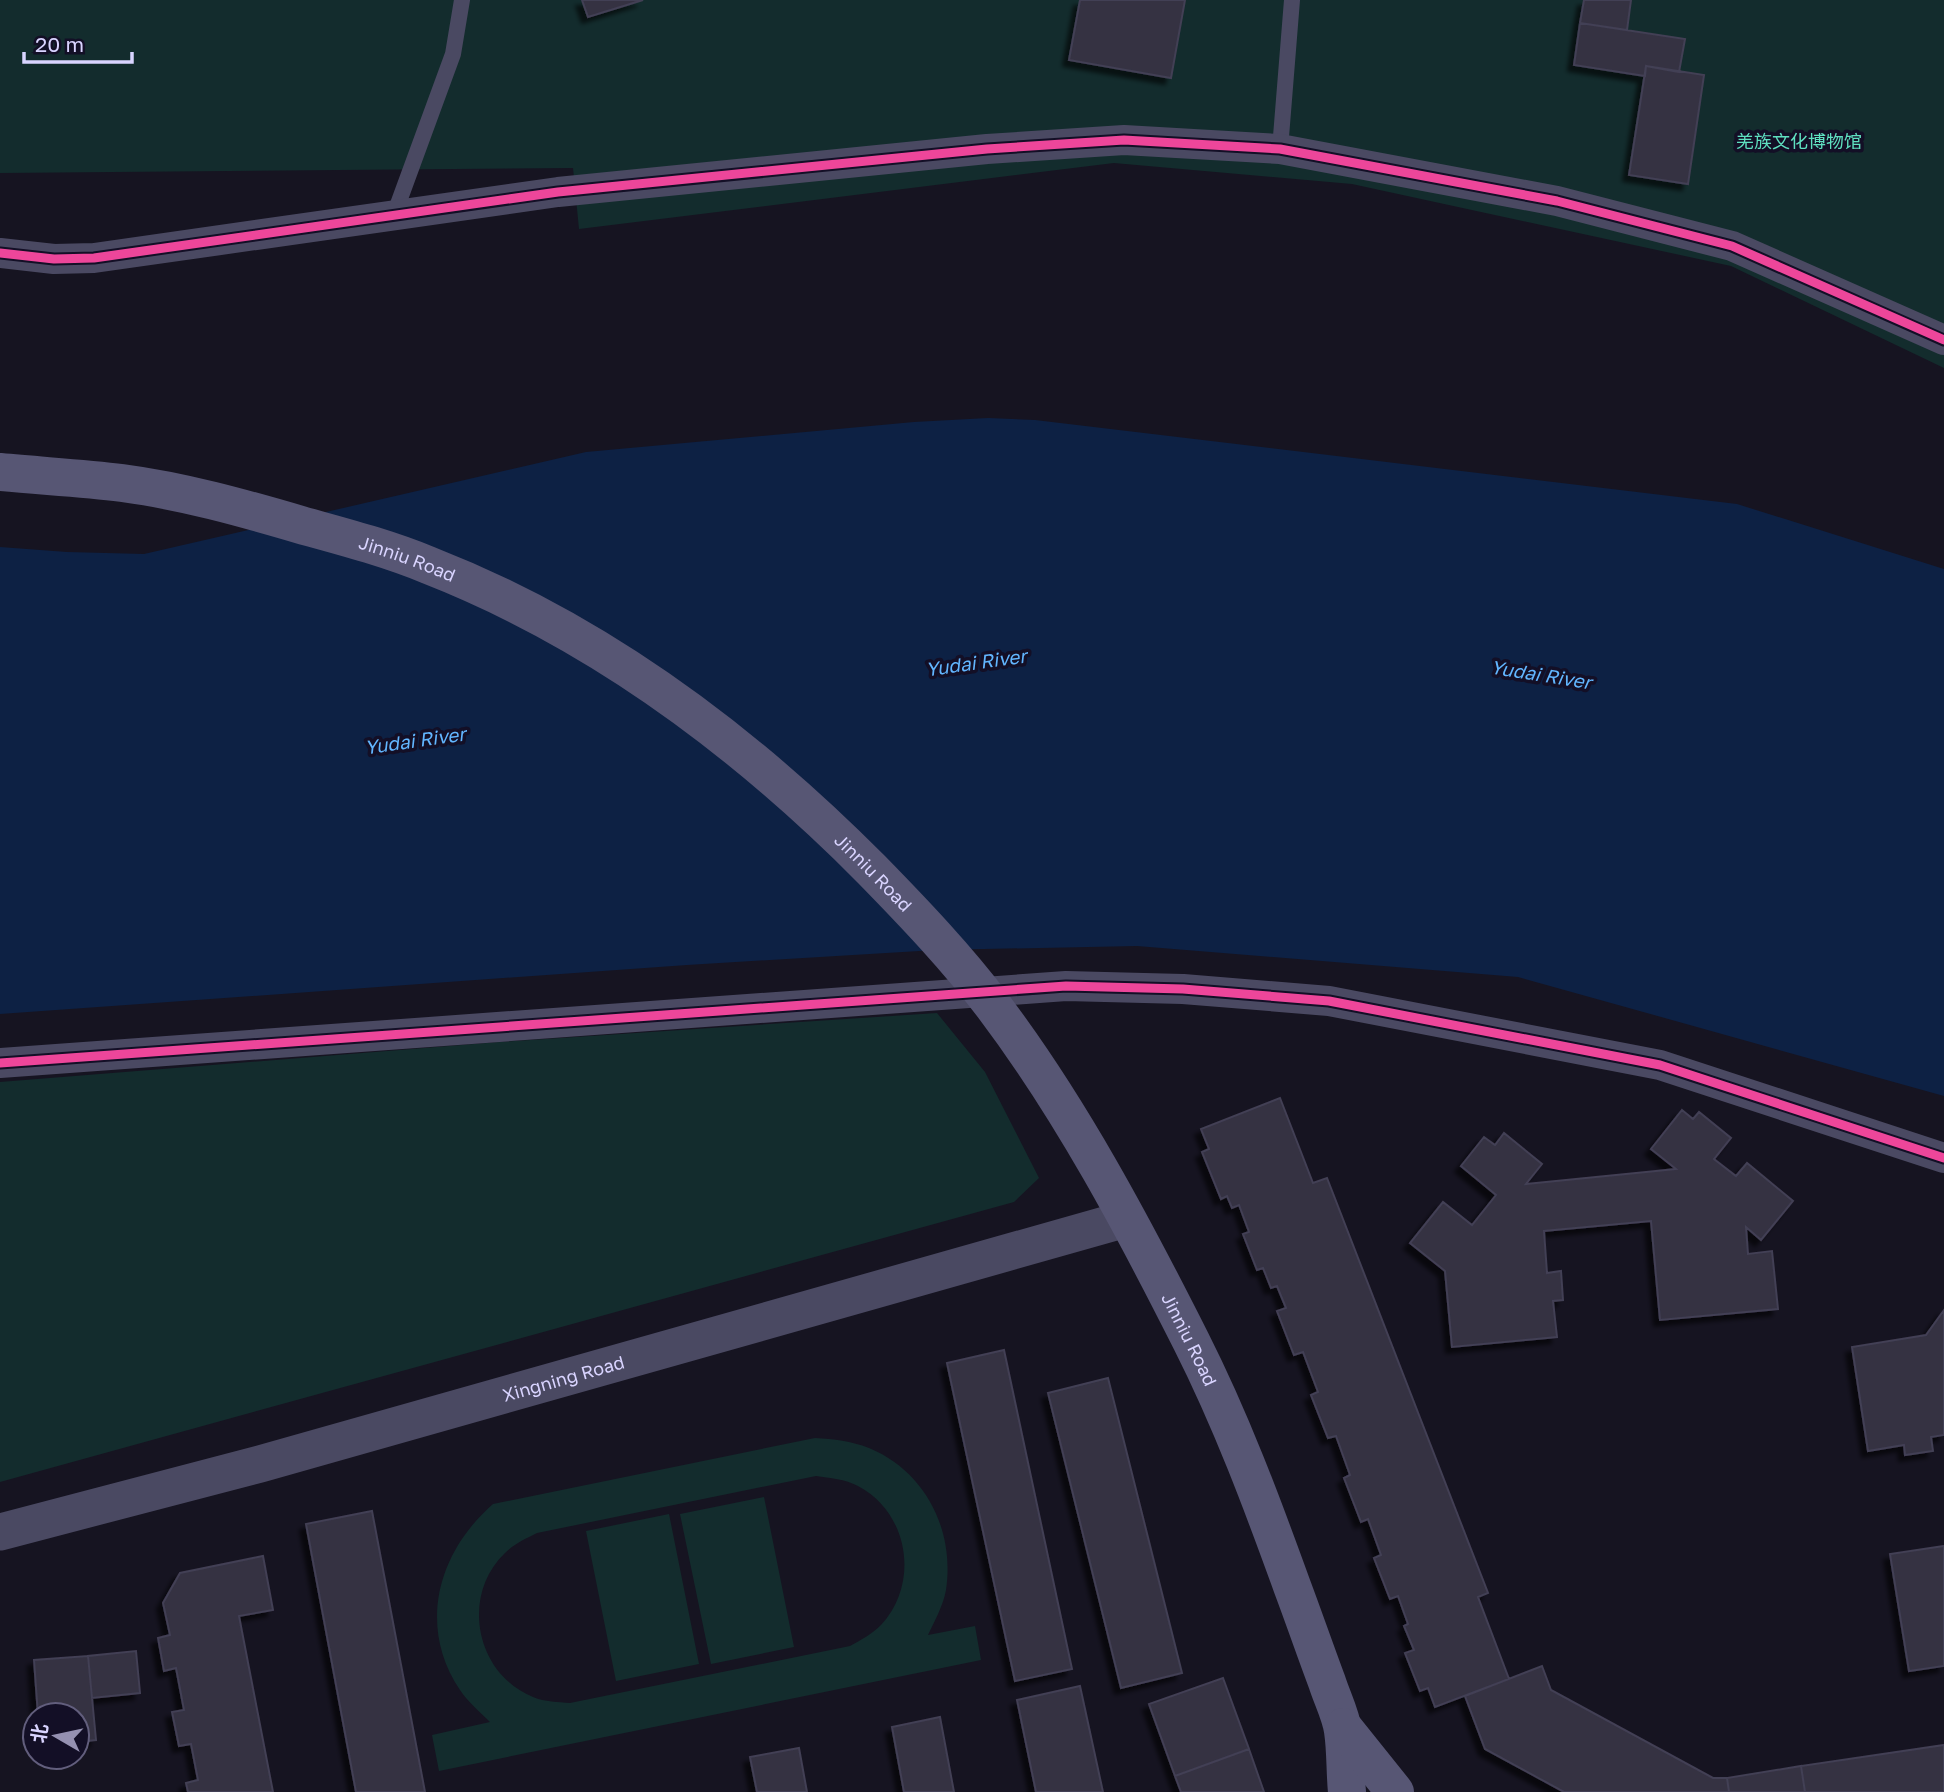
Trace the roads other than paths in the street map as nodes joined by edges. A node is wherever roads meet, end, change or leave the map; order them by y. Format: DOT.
graph roads {
  1 [pos="462,0"];
  2 [pos="1292,0"];
  3 [pos="1280,149"];
  4 [pos="394,215"];
  5 [pos="0,253"];
  6 [pos="1944,340"];
  7 [pos="0,472"];
  8 [pos="0,1063"];
  9 [pos="1944,1158"];
  10 [pos="1126,1219"];
  11 [pos="0,1532"];
  12 [pos="1343,1727"];
  13 [pos="1347,1792"];
  14 [pos="1395,1792"];
  1 -- 4 [label="lane"];
  2 -- 3 [label="lane"];
  3 -- 4 [label="street"];
  3 -- 6 [label="street"];
  4 -- 5 [label="street"];
  7 -- 10 [label="main road, Jinniu Road"];
  8 -- 9 [label="street"];
  10 -- 11 [label="street, Xingning Road"];
  10 -- 12 [label="main road, Jinniu Road"];
  12 -- 13 [label="main road"];
  12 -- 14 [label="main road"];
}
